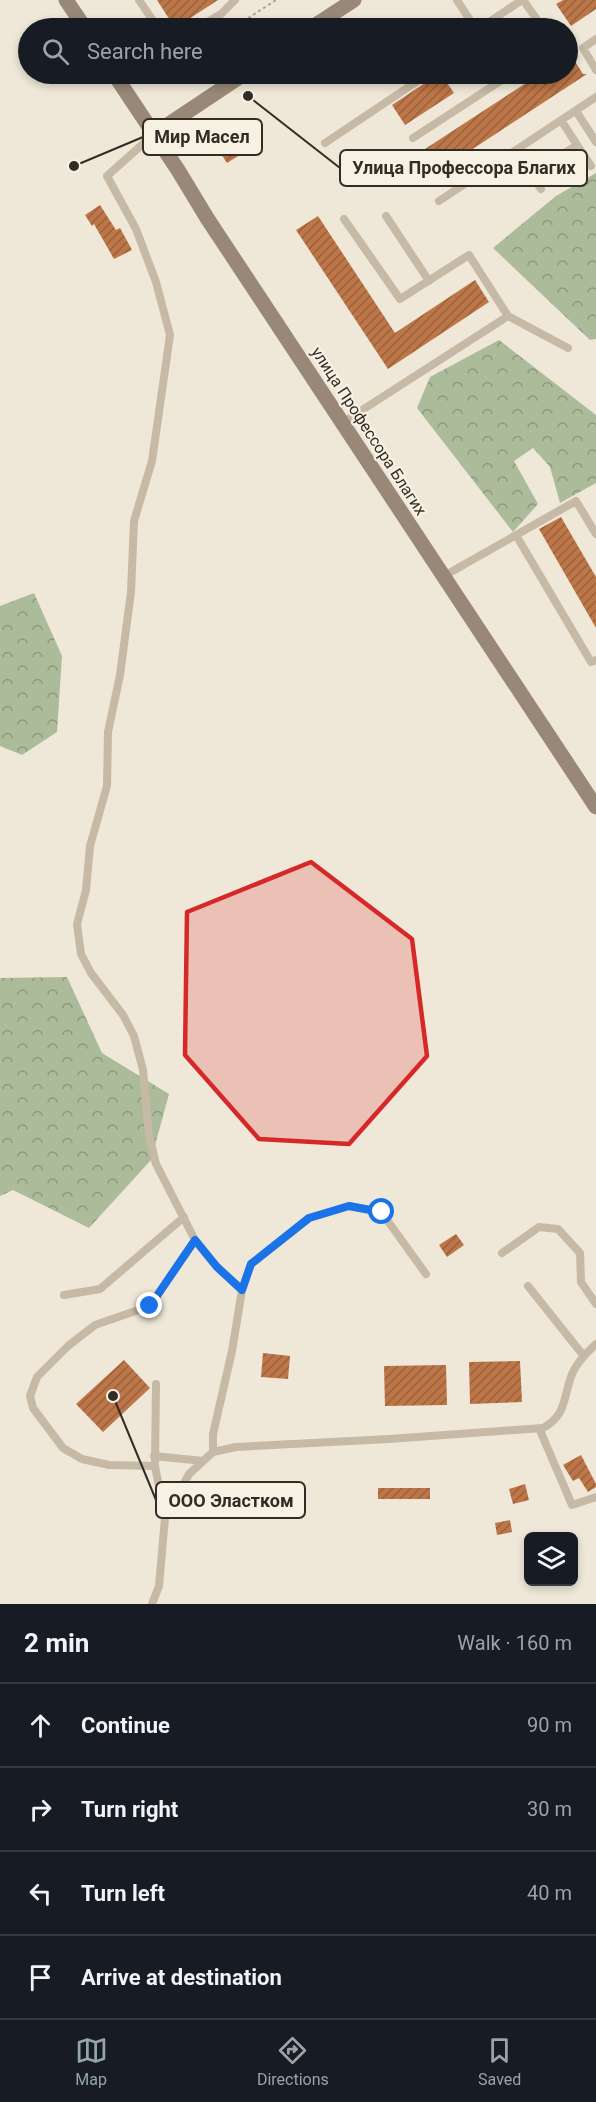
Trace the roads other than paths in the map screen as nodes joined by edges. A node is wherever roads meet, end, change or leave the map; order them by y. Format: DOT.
graph roads {
  1 [pos="66,0"];
  2 [pos="139,0"];
  3 [pos="235,0"];
  4 [pos="354,0"];
  5 [pos="457,0"];
  6 [pos="523,0"];
  7 [pos="78,18"];
  8 [pos="151,18"];
  9 [pos="214,18"];
  10 [pos="326,18"];
  11 [pos="469,18"];
  12 [pos="495,18"];
  13 [pos="536,18"];
  14 [pos="596,39"];
  15 [pos="596,70"];
  16 [pos="121,84"];
  17 [pos="229,84"];
  18 [pos="413,84"];
  19 [pos="496,84"];
  20 [pos="596,97"];
  21 [pos="576,111"];
  22 [pos="561,120"];
  23 [pos="154,134"];
  24 [pos="413,138"];
  25 [pos="325,142"];
  26 [pos="596,142"];
  27 [pos="577,145"];
  28 [pos="515,151"];
  29 [pos="544,166"];
  30 [pos="591,166"];
  31 [pos="541,189"];
  32 [pos="439,201"];
  33 [pos="386,216"];
  34 [pos="344,219"];
  35 [pos="429,281"];
  36 [pos="508,316"];
  37 [pos="567,348"];
  38 [pos="342,423"];
  39 [pos="596,534"];
  40 [pos="516,535"];
  41 [pos="444,576"];
  42 [pos="596,660"];
  43 [pos="596,807"];
  44 [pos="184,1217"];
  45 [pos="195,1240"];
  46 [pos="502,1253"];
  47 [pos="426,1274"];
  48 [pos="528,1286"];
  49 [pos="242,1290"];
  50 [pos="64,1295"];
  51 [pos="596,1304"];
  52 [pos="596,1344"];
  53 [pos="583,1355"];
  54 [pos="156,1384"];
  55 [pos="539,1428"];
  56 [pos="213,1452"];
  57 [pos="154,1456"];
  58 [pos="203,1461"];
  59 [pos="155,1466"];
  60 [pos="596,1497"];
  61 [pos="165,1518"];
  62 [pos="153,1604"];
  1 -- 7 [label="main road"];
  2 -- 8 [label="lane"];
  3 -- 9 [label="lane"];
  4 -- 10 [label="main road"];
  5 -- 11 [label="lane"];
  6 -- 12 [label="lane"];
  6 -- 13 [label="lane"];
  14 -- 15 [label="lane"];
  16 -- 23 [label="main road, улица Профессора Благих"];
  17 -- 23 [label="main road"];
  18 -- 25 [label="lane"];
  19 -- 24 [label="lane"];
  20 -- 21 [label="lane"];
  21 -- 22 [label="lane"];
  21 -- 26 [label="lane"];
  22 -- 27 [label="lane"];
  22 -- 28 [label="lane"];
  23 -- 38 [label="main road, улица Профессора Благих"];
  23 -- 44 [label="lane"];
  27 -- 29 [label="lane"];
  27 -- 30 [label="lane"];
  28 -- 31 [label="lane"];
  28 -- 32 [label="lane"];
  33 -- 35 [label="lane"];
  34 -- 35 [label="lane"];
  35 -- 36 [label="lane"];
  36 -- 37 [label="lane"];
  36 -- 38 [label="lane"];
  38 -- 41 [label="main road, улица Профессора Благих"];
  39 -- 40 [label="lane"];
  40 -- 41 [label="lane"];
  40 -- 42 [label="lane"];
  41 -- 43 [label="main road, улица Профессора Благих"];
  44 -- 45 [label="lane"];
  44 -- 50 [label="lane"];
  45 -- 49 [label="lane"];
  45 -- 59 [label="lane"];
  46 -- 51 [label="lane"];
  47 -- 49 [label="lane"];
  48 -- 53 [label="lane"];
  49 -- 56 [label="lane"];
  52 -- 53 [label="lane"];
  53 -- 55 [label="lane"];
  54 -- 57 [label="lane"];
  55 -- 56 [label="lane"];
  55 -- 60 [label="lane"];
  56 -- 58 [label="lane"];
  57 -- 58 [label="lane"];
  57 -- 59 [label="lane"];
  58 -- 61 [label="lane"];
  59 -- 61 [label="lane"];
  61 -- 62 [label="lane"];
}
